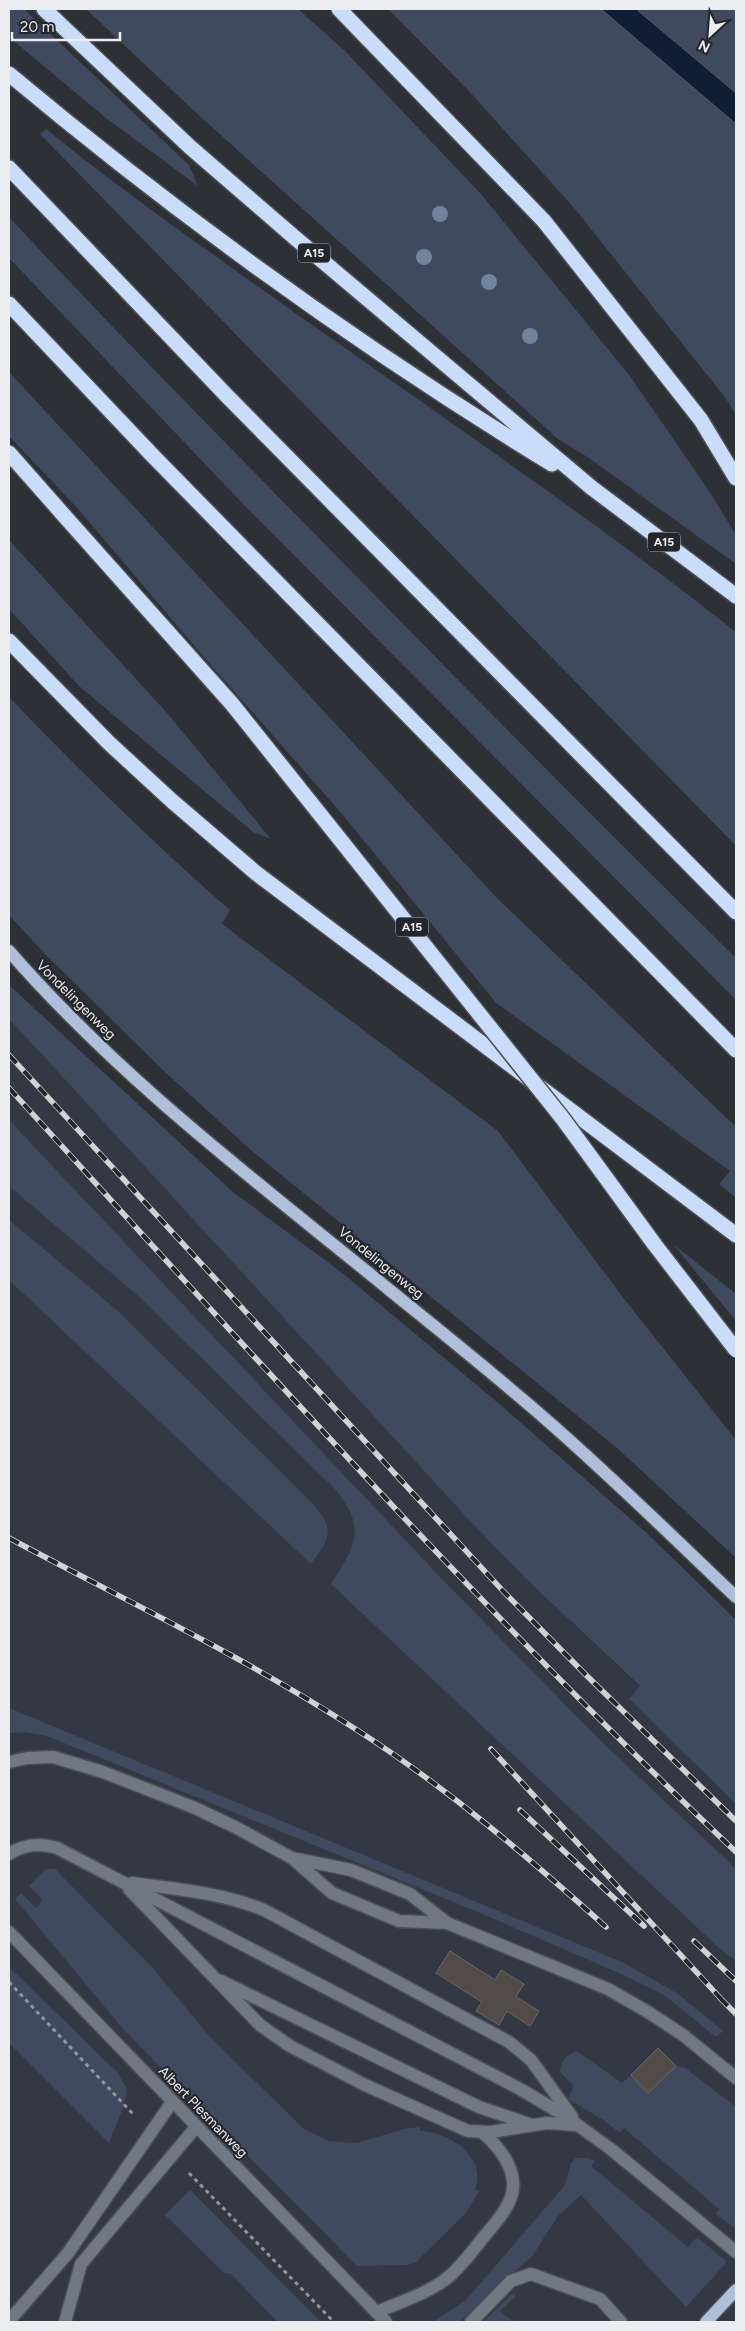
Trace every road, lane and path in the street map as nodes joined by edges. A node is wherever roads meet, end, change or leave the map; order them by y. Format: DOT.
graph roads {
  1 [pos="44,9"];
  2 [pos="339,9"];
  3 [pos="9,74"];
  4 [pos="9,168"];
  5 [pos="9,304"];
  6 [pos="9,454"];
  7 [pos="736,478"];
  8 [pos="592,488"];
  9 [pos="736,596"];
  10 [pos="9,641"];
  11 [pos="736,912"];
  12 [pos="9,951"];
  13 [pos="736,1050"];
  14 [pos="736,1234"];
  15 [pos="736,1350"];
  16 [pos="736,1597"];
  17 [pos="9,1762"];
  18 [pos="9,1854"];
  19 [pos="292,1858"];
  20 [pos="122,1882"];
  21 [pos="447,1923"];
  22 [pos="9,1932"];
  23 [pos="212,1976"];
  24 [pos="9,1982"];
  25 [pos="23,1995"];
  26 [pos="736,2078"];
  27 [pos="172,2102"];
  28 [pos="533,2126"];
  29 [pos="579,2126"];
  30 [pos="196,2128"];
  31 [pos="483,2133"];
  32 [pos="736,2252"];
  33 [pos="736,2290"];
  34 [pos="377,2312"];
  35 [pos="9,2321"];
  36 [pos="65,2322"];
  37 [pos="386,2322"];
  38 [pos="471,2322"];
  39 [pos="621,2322"];
  40 [pos="706,2322"];
  1 -- 8 [label="highway, A15"];
  2 -- 7 [label="highway"];
  3 -- 8 [label="highway, A15"];
  4 -- 11 [label="highway"];
  5 -- 13 [label="highway"];
  6 -- 15 [label="highway, A15, bridge"];
  8 -- 9 [label="highway, A15"];
  10 -- 14 [label="highway"];
  12 -- 16 [label="main road, Vondelingenweg"];
  17 -- 19 [label="street"];
  18 -- 20 [label="street"];
  19 -- 21 [label="street"];
  19 -- 21 [label="street"];
  20 -- 23 [label="street"];
  20 -- 29 [label="street"];
  20 -- 29 [label="street"];
  21 -- 26 [label="street"];
  22 -- 27 [label="street, Albert Plesmanweg"];
  23 -- 28 [label="street"];
  23 -- 31 [label="street"];
  24 -- 25 [label="path"];
  27 -- 30 [label="street, Albert Plesmanweg"];
  27 -- 35 [label="street"];
  28 -- 29 [label="street"];
  28 -- 31 [label="street"];
  29 -- 32 [label="street"];
  30 -- 34 [label="street, Albert Plesmanweg"];
  30 -- 36 [label="street"];
  31 -- 34 [label="street"];
  33 -- 40 [label="main road"];
  34 -- 37 [label="street, Albert Plesmanweg"];
  38 -- 39 [label="street"];
}
